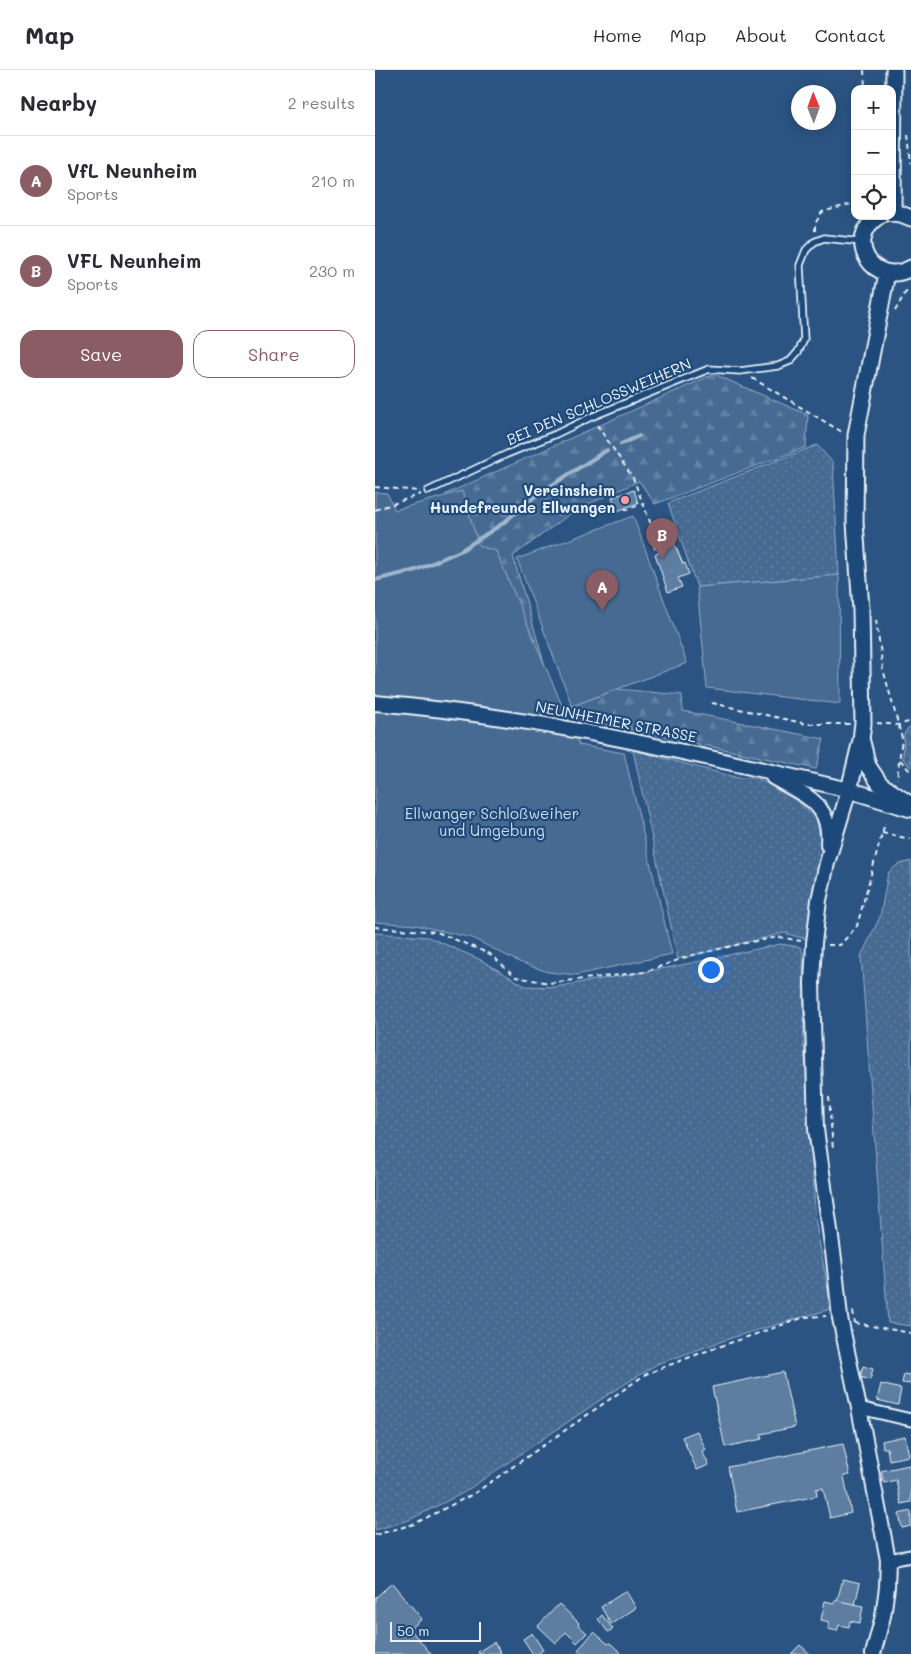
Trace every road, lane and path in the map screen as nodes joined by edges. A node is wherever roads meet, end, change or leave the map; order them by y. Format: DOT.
graph roads {
  1 [pos="864,70"];
  2 [pos="894,70"];
  3 [pos="865,85"];
  4 [pos="890,175"];
  5 [pos="851,204"];
  6 [pos="896,214"];
  7 [pos="911,218"];
  8 [pos="877,220"];
  9 [pos="814,242"];
  10 [pos="863,242"];
  11 [pos="911,268"];
  12 [pos="887,273"];
  13 [pos="740,371"];
  14 [pos="591,417"];
  15 [pos="856,435"];
  16 [pos="375,487"];
  17 [pos="428,491"];
  18 [pos="644,503"];
  19 [pos="625,508"];
  20 [pos="375,510"];
  21 [pos="660,524"];
  22 [pos="653,527"];
  23 [pos="657,553"];
  24 [pos="876,617"];
  25 [pos="375,703"];
  26 [pos="712,703"];
  27 [pos="911,721"];
  28 [pos="863,724"];
  29 [pos="899,725"];
  30 [pos="861,740"];
  31 [pos="900,760"];
  32 [pos="761,769"];
  33 [pos="911,772"];
  34 [pos="896,781"];
  35 [pos="849,790"];
  36 [pos="911,805"];
  37 [pos="911,809"];
  38 [pos="885,823"];
  39 [pos="882,833"];
  40 [pos="911,840"];
  41 [pos="827,863"];
  42 [pos="375,928"];
  43 [pos="821,944"];
  44 [pos="829,1092"];
  45 [pos="834,1157"];
  46 [pos="853,1305"];
  47 [pos="840,1318"];
  48 [pos="911,1333"];
  49 [pos="859,1408"];
  50 [pos="911,1420"];
  51 [pos="375,1534"];
  52 [pos="911,1556"];
  53 [pos="888,1560"];
  54 [pos="873,1654"];
  1 -- 3 [label="path"];
  2 -- 4 [label="main road"];
  5 -- 9 [label="path"];
  6 -- 7 [label="main road"];
  8 -- 10 [label="main road"];
  9 -- 10 [label="lane"];
  9 -- 13 [label="lane, BEI DEN SCHLOSSWEIHERN"];
  10 -- 12 [label="main road"];
  11 -- 12 [label="main road"];
  12 -- 15 [label="main road"];
  13 -- 14 [label="lane, BEI DEN SCHLOSSWEIHERN"];
  13 -- 15 [label="path"];
  14 -- 17 [label="lane, BEI DEN SCHLOSSWEIHERN"];
  14 -- 18 [label="path"];
  15 -- 28 [label="main road"];
  16 -- 17 [label="path"];
  17 -- 20 [label="path"];
  18 -- 19 [label="path"];
  18 -- 22 [label="path"];
  21 -- 22 [label="path"];
  22 -- 23 [label="path"];
  24 -- 29 [label="path"];
  25 -- 32 [label="street, NEUNHEIMER STRASSE"];
  26 -- 28 [label="path"];
  27 -- 29 [label="path"];
  28 -- 29 [label="path"];
  28 -- 30 [label="main road"];
  29 -- 31 [label="path"];
  30 -- 35 [label="main road"];
  30 -- 36 [label="main road"];
  31 -- 33 [label="path"];
  31 -- 34 [label="path"];
  32 -- 35 [label="street, NEUNHEIMER STRASSE"];
  32 -- 41 [label="street"];
  35 -- 37 [label="main road"];
  35 -- 41 [label="street"];
  38 -- 39 [label="path"];
  39 -- 40 [label="path"];
  39 -- 43 [label="path"];
  41 -- 43 [label="street"];
  42 -- 43 [label="path"];
  43 -- 47 [label="street"];
  44 -- 45 [label="path"];
  46 -- 48 [label="path"];
  47 -- 49 [label="street"];
  47 -- 51 [label="path"];
  49 -- 50 [label="street"];
  49 -- 53 [label="street"];
  52 -- 53 [label="street"];
  53 -- 54 [label="street"];
}
